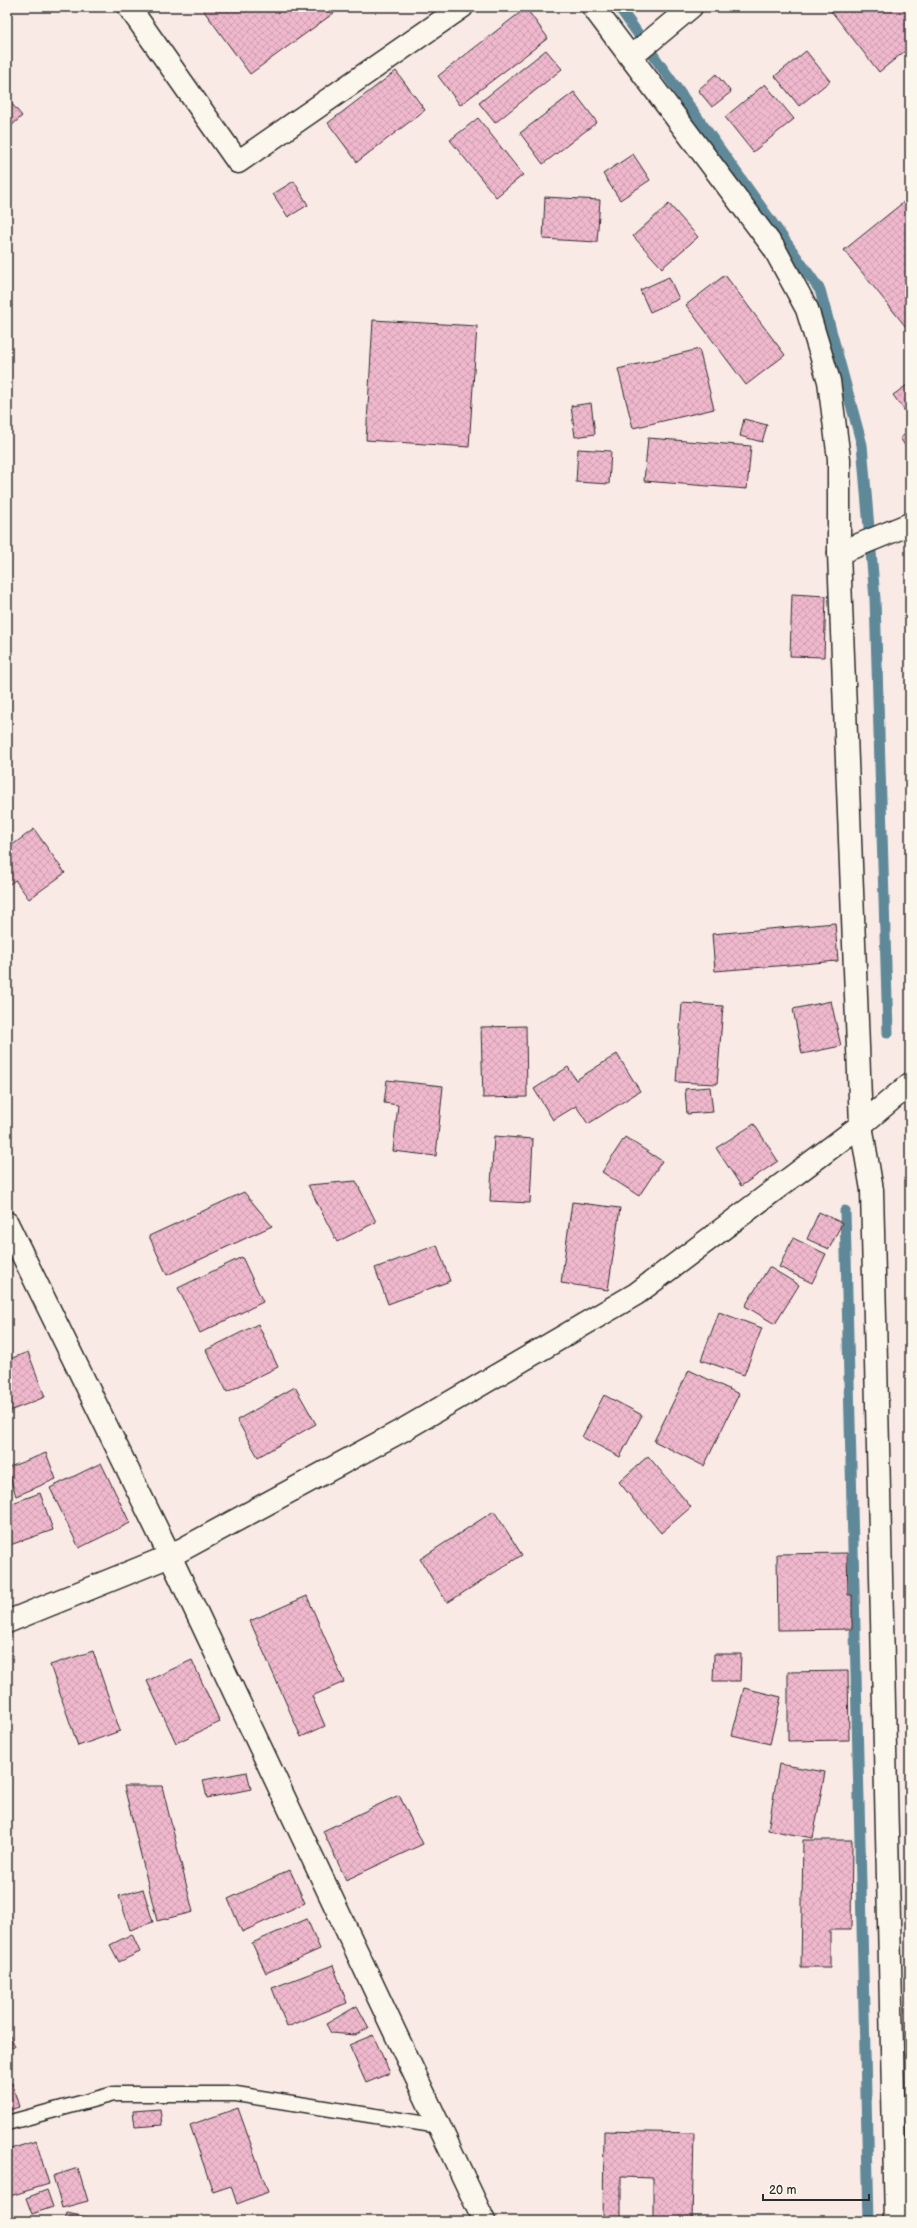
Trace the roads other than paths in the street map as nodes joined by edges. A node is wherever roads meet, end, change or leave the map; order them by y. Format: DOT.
graph roads {
  1 [pos="129,7"];
  2 [pos="462,7"];
  3 [pos="593,7"];
  4 [pos="691,7"];
  5 [pos="632,56"];
  6 [pos="902,528"];
  7 [pos="844,551"];
  8 [pos="910,1084"];
  9 [pos="861,1125"];
  10 [pos="7,1223"];
  11 [pos="170,1556"];
  12 [pos="7,1622"];
  13 [pos="7,2123"];
  14 [pos="439,2126"];
  15 [pos="484,2221"];
  16 [pos="896,2221"];
  1 -- 2 [label="street"];
  3 -- 5 [label="street"];
  4 -- 5 [label="street"];
  5 -- 7 [label="street"];
  6 -- 7 [label="street"];
  7 -- 9 [label="street"];
  8 -- 9 [label="street"];
  9 -- 11 [label="street"];
  9 -- 16 [label="street"];
  10 -- 11 [label="street"];
  11 -- 12 [label="street"];
  11 -- 14 [label="street"];
  13 -- 14 [label="lane"];
  14 -- 15 [label="street"];
}
